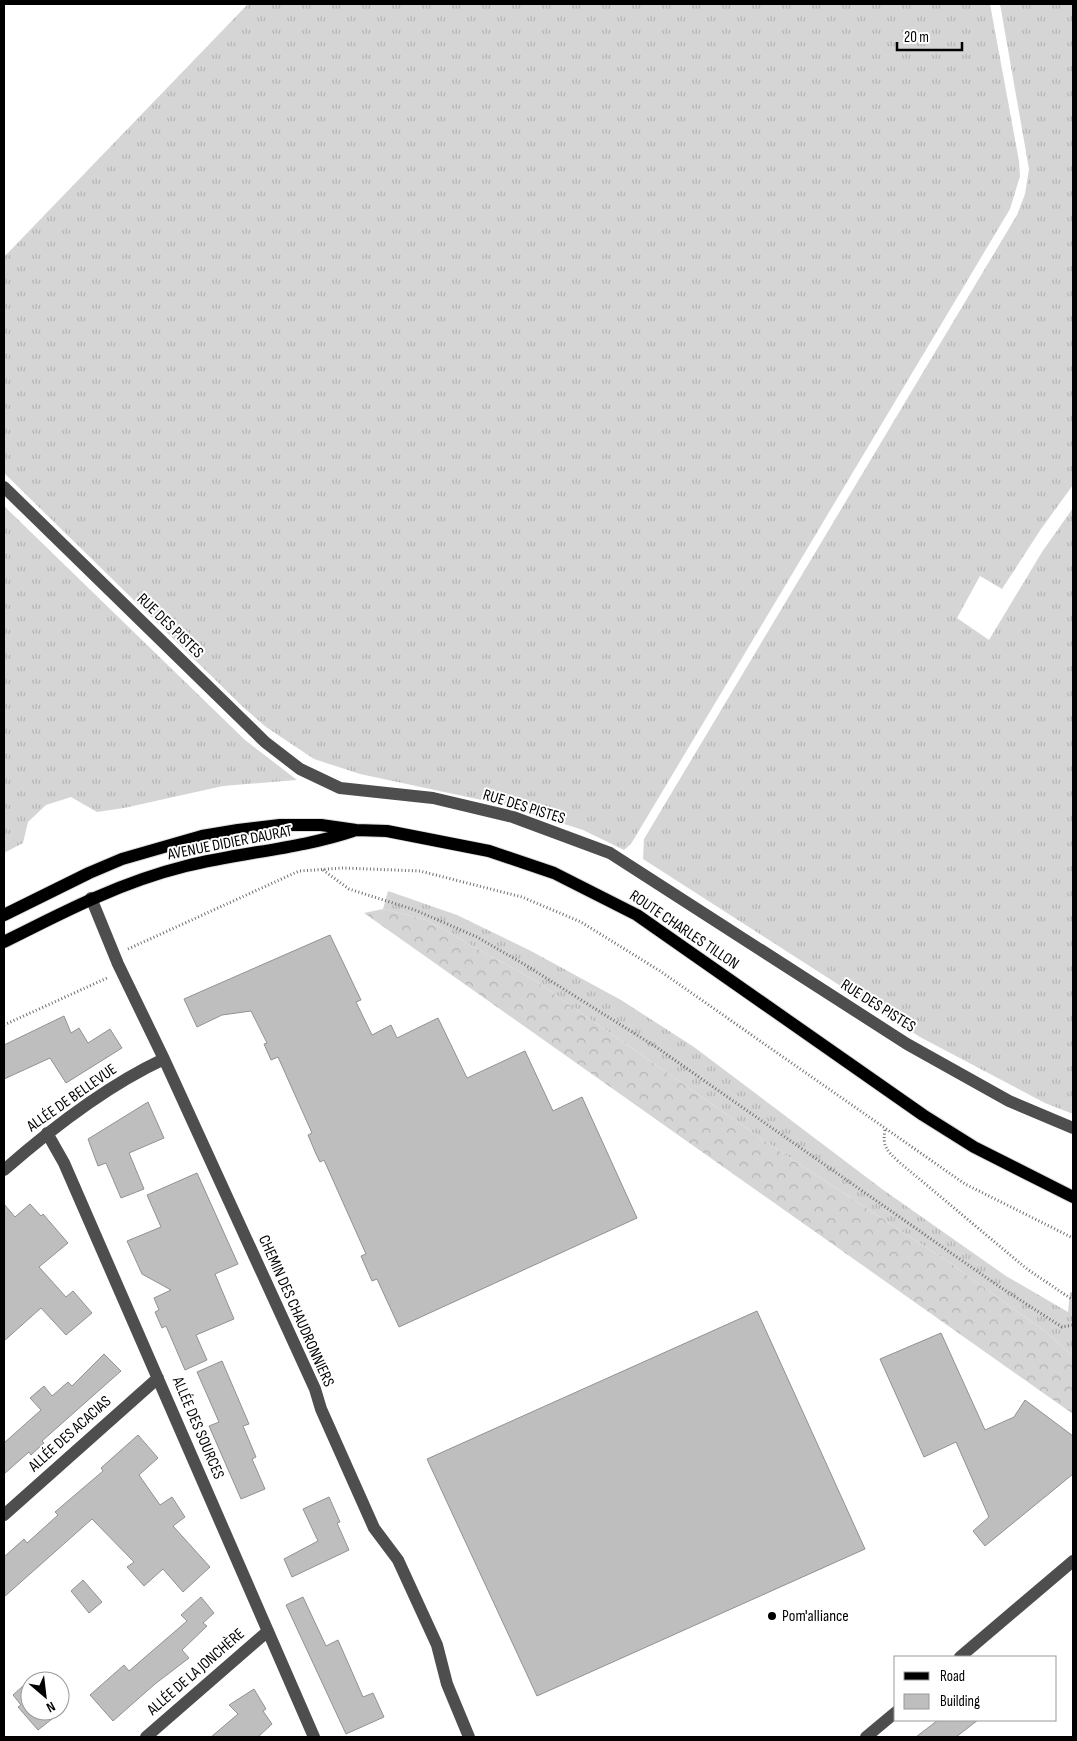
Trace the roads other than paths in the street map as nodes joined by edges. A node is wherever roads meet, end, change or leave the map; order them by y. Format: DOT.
graph roads {
  1 [pos="4,487"];
  2 [pos="356,830"];
  3 [pos="90,898"];
  4 [pos="4,915"];
  5 [pos="4,942"];
  6 [pos="164,1059"];
  7 [pos="1073,1128"];
  8 [pos="47,1133"];
  9 [pos="4,1170"];
  10 [pos="1073,1197"];
  11 [pos="158,1378"];
  12 [pos="4,1515"];
  13 [pos="1073,1561"];
  14 [pos="268,1631"];
  15 [pos="961,1656"];
  16 [pos="894,1714"];
  17 [pos="146,1737"];
  18 [pos="314,1737"];
  19 [pos="469,1737"];
  20 [pos="866,1737"];
  1 -- 7 [label="street, RUE DES PISTES"];
  2 -- 3 [label="main road, AVENUE DIDIER DAURAT"];
  2 -- 4 [label="main road, ROUTE CHARLES TILLON"];
  2 -- 10 [label="main road, ROUTE CHARLES TILLON"];
  3 -- 5 [label="main road, AVENUE DIDIER DAURAT"];
  3 -- 6 [label="street, CHEMIN DES CHAUDRONNIERS"];
  6 -- 8 [label="street, ALLÉE DE BELLEVUE"];
  6 -- 19 [label="street, CHEMIN DES CHAUDRONNIERS"];
  8 -- 9 [label="street, ALLÉE DE BELLEVUE"];
  8 -- 11 [label="street, ALLÉE DES SOURCES"];
  11 -- 12 [label="street, ALLÉE DES ACACIAS"];
  11 -- 14 [label="street, ALLÉE DES SOURCES"];
  13 -- 15 [label="street"];
  14 -- 17 [label="street, ALLÉE DE LA JONCHÈRE"];
  14 -- 18 [label="street, ALLÉE DES SOURCES"];
  16 -- 20 [label="street"];
}
